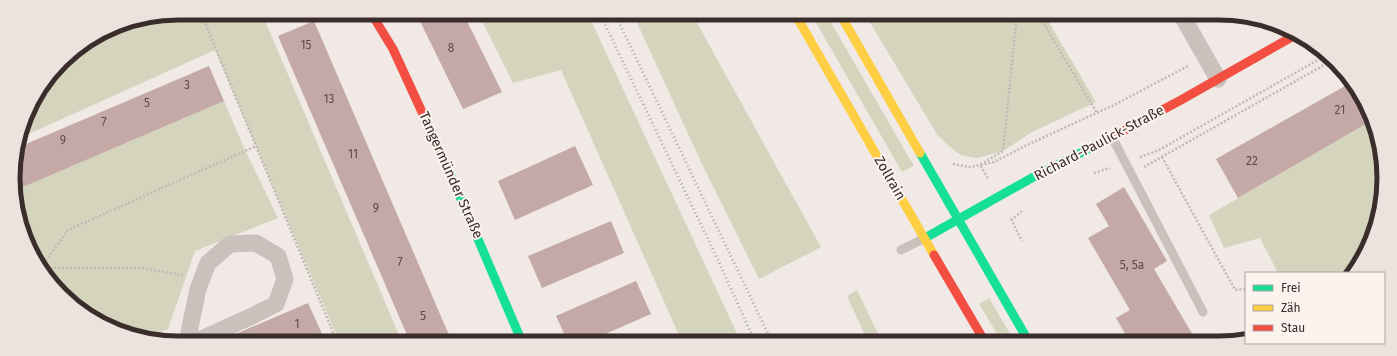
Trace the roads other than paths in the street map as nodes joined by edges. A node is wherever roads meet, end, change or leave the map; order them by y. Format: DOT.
graph roads {
  1 [pos="375,20"];
  2 [pos="798,20"];
  3 [pos="843,20"];
  4 [pos="1185,20"];
  5 [pos="1291,37"];
  6 [pos="1218,79"];
  7 [pos="1112,137"];
  8 [pos="959,220"];
  9 [pos="925,238"];
  10 [pos="901,250"];
  11 [pos="1203,312"];
  12 [pos="188,336"];
  13 [pos="208,336"];
  14 [pos="520,336"];
  15 [pos="982,336"];
  16 [pos="1026,336"];
  1 -- 14 [label="street, Tangermünder Straße"];
  2 -- 9 [label="street, Zollrain"];
  3 -- 8 [label="street"];
  4 -- 6 [label="street"];
  5 -- 6 [label="street, Richard-Paulick-Straße"];
  6 -- 7 [label="street, Richard-Paulick-Straße"];
  7 -- 8 [label="street, Richard-Paulick-Straße"];
  7 -- 11 [label="lane"];
  8 -- 9 [label="street, Richard-Paulick-Straße"];
  8 -- 16 [label="street"];
  9 -- 10 [label="lane, Richard-Paulick-Straße"];
  9 -- 15 [label="street, Zollrain"];
  12 -- 13 [label="street"];
}
